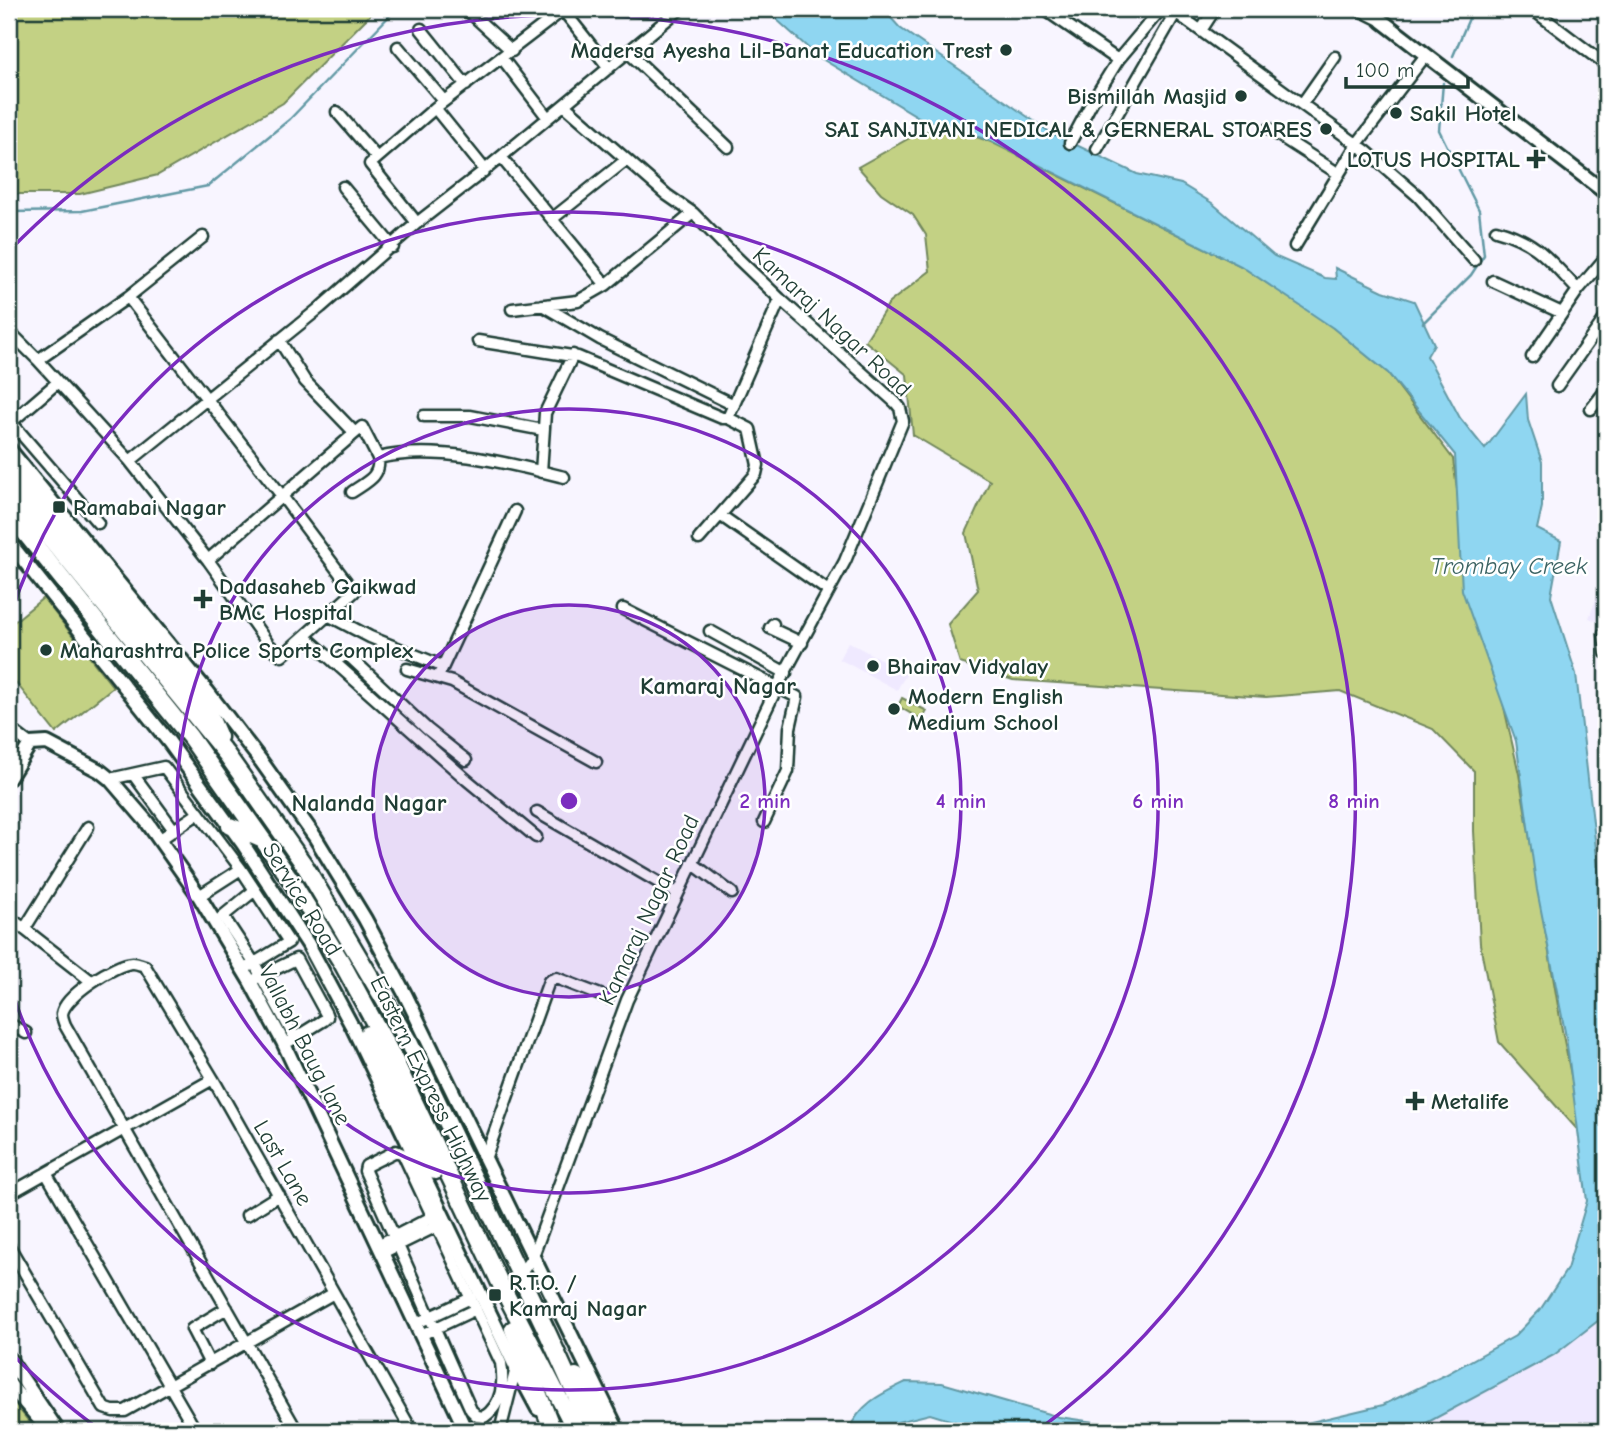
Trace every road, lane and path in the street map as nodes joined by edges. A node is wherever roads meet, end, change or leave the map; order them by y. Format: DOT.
graph roads {
  1 [pos="467,9"];
  2 [pos="681,9"];
  3 [pos="1044,9"];
  4 [pos="1161,9"];
  5 [pos="1215,9"];
  6 [pos="1358,9"];
  7 [pos="1388,9"];
  8 [pos="1532,9"];
  9 [pos="1174,10"];
  10 [pos="1381,15"];
  11 [pos="421,29"];
  12 [pos="1202,29"];
  13 [pos="398,47"];
  14 [pos="512,51"];
  15 [pos="628,52"];
  16 [pos="1426,55"];
  17 [pos="1335,57"];
  18 [pos="502,58"];
  19 [pos="1118,60"];
  20 [pos="1606,65"];
  21 [pos="609,68"];
  22 [pos="466,85"];
  23 [pos="1302,104"];
  24 [pos="439,105"];
  25 [pos="564,105"];
  26 [pos="337,112"];
  27 [pos="548,118"];
  28 [pos="1269,129"];
  29 [pos="1070,143"];
  30 [pos="1357,145"];
  31 [pos="728,148"];
  32 [pos="1097,149"];
  33 [pos="501,157"];
  34 [pos="377,158"];
  35 [pos="626,160"];
  36 [pos="485,170"];
  37 [pos="1339,174"];
  38 [pos="1606,174"];
  39 [pos="342,187"];
  40 [pos="1602,190"];
  41 [pos="694,213"];
  42 [pos="552,219"];
  43 [pos="417,223"];
  44 [pos="1496,230"];
  45 [pos="203,237"];
  46 [pos="1295,246"];
  47 [pos="393,247"];
  48 [pos="1606,257"];
  49 [pos="1474,260"];
  50 [pos="1602,270"];
  51 [pos="1493,281"];
  52 [pos="606,285"];
  53 [pos="1578,290"];
  54 [pos="128,297"];
  55 [pos="780,299"];
  56 [pos="542,305"];
  57 [pos="512,309"];
  58 [pos="1562,313"];
  59 [pos="1606,317"];
  60 [pos="9,331"];
  61 [pos="279,340"];
  62 [pos="478,341"];
  63 [pos="573,355"];
  64 [pos="1532,357"];
  65 [pos="38,360"];
  66 [pos="58,382"];
  67 [pos="1557,386"];
  68 [pos="1606,391"];
  69 [pos="205,399"];
  70 [pos="734,405"];
  71 [pos="1591,409"];
  72 [pos="424,416"];
  73 [pos="728,418"];
  74 [pos="10,423"];
  75 [pos="543,430"];
  76 [pos="355,433"];
  77 [pos="9,449"];
  78 [pos="378,458"];
  79 [pos="130,461"];
  80 [pos="9,466"];
  81 [pos="541,472"];
  82 [pos="564,477"];
  83 [pos="9,488"];
  84 [pos="352,492"];
  85 [pos="282,496"];
  86 [pos="515,511"];
  87 [pos="9,513"];
  88 [pos="720,515"];
  89 [pos="98,523"];
  90 [pos="9,527"];
  91 [pos="699,539"];
  92 [pos="9,542"];
  93 [pos="208,560"];
  94 [pos="827,590"];
  95 [pos="623,609"];
  96 [pos="328,615"];
  97 [pos="773,624"];
  98 [pos="710,631"];
  99 [pos="1604,633"];
  100 [pos="305,636"];
  101 [pos="802,643"];
  102 [pos="1606,653"];
  103 [pos="334,662"];
  104 [pos="407,669"];
  105 [pos="440,672"];
  106 [pos="786,673"];
  107 [pos="777,687"];
  108 [pos="9,727"];
  109 [pos="30,744"];
  110 [pos="227,755"];
  111 [pos="466,760"];
  112 [pos="596,762"];
  113 [pos="133,774"];
  114 [pos="9,778"];
  115 [pos="110,779"];
  116 [pos="221,781"];
  117 [pos="537,812"];
  118 [pos="199,813"];
  119 [pos="764,822"];
  120 [pos="88,827"];
  121 [pos="230,827"];
  122 [pos="174,830"];
  123 [pos="536,837"];
  124 [pos="159,840"];
  125 [pos="263,840"];
  126 [pos="692,863"];
  127 [pos="241,869"];
  128 [pos="255,890"];
  129 [pos="677,893"];
  130 [pos="732,893"];
  131 [pos="199,896"];
  132 [pos="9,917"];
  133 [pos="25,928"];
  134 [pos="342,962"];
  135 [pos="248,967"];
  136 [pos="255,979"];
  137 [pos="91,981"];
  138 [pos="608,999"];
  139 [pos="9,1024"];
  140 [pos="26,1033"];
  141 [pos="290,1041"];
  142 [pos="213,1079"];
  143 [pos="125,1129"];
  144 [pos="485,1158"];
  145 [pos="46,1173"];
  146 [pos="367,1176"];
  147 [pos="350,1184"];
  148 [pos="9,1194"];
  149 [pos="279,1195"];
  150 [pos="247,1215"];
  151 [pos="435,1222"];
  152 [pos="396,1240"];
  153 [pos="9,1246"];
  154 [pos="380,1249"];
  155 [pos="533,1255"];
  156 [pos="520,1275"];
  157 [pos="334,1293"];
  158 [pos="471,1298"];
  159 [pos="227,1308"];
  160 [pos="476,1309"];
  161 [pos="433,1323"];
  162 [pos="418,1330"];
  163 [pos="549,1336"];
  164 [pos="247,1343"];
  165 [pos="532,1346"];
  166 [pos="9,1359"];
  167 [pos="210,1364"];
  168 [pos="516,1368"];
  169 [pos="10,1386"];
  170 [pos="170,1387"];
  171 [pos="464,1395"];
  172 [pos="451,1401"];
  173 [pos="48,1431"];
  174 [pos="58,1431"];
  175 [pos="196,1431"];
  176 [pos="297,1431"];
  177 [pos="412,1431"];
  178 [pos="466,1431"];
  179 [pos="500,1431"];
  180 [pos="552,1431"];
  181 [pos="562,1431"];
  182 [pos="576,1431"];
  183 [pos="592,1431"];
  184 [pos="606,1431"];
  185 [pos="618,1431"];
  1 -- 14 [label="street"];
  2 -- 15 [label="street"];
  3 -- 19 [label="street"];
  4 -- 19 [label="street"];
  5 -- 12 [label="street"];
  6 -- 10 [label="street"];
  7 -- 10 [label="street"];
  8 -- 20 [label="street"];
  9 -- 12 [label="street"];
  9 -- 32 [label="street"];
  10 -- 16 [label="street"];
  11 -- 22 [label="street"];
  12 -- 23 [label="street"];
  13 -- 24 [label="street"];
  14 -- 18 [label="street"];
  14 -- 21 [label="street"];
  15 -- 21 [label="street"];
  15 -- 31 [label="street"];
  16 -- 30 [label="street"];
  16 -- 40 [label="street"];
  17 -- 23 [label="street"];
  18 -- 22 [label="street"];
  18 -- 27 [label="street"];
  19 -- 29 [label="street"];
  21 -- 25 [label="street"];
  22 -- 24 [label="street"];
  23 -- 30 [label="street"];
  24 -- 34 [label="street"];
  24 -- 36 [label="street"];
  25 -- 27 [label="street"];
  25 -- 35 [label="street, Kamaraj Nagar Road"];
  26 -- 34 [label="street"];
  27 -- 33 [label="street"];
  28 -- 37 [label="street"];
  30 -- 37 [label="street"];
  30 -- 49 [label="street"];
  33 -- 36 [label="street"];
  33 -- 42 [label="street"];
  34 -- 43 [label="street"];
  35 -- 41 [label="street, Kamaraj Nagar Road"];
  35 -- 42 [label="street"];
  36 -- 43 [label="street"];
  37 -- 46 [label="street"];
  38 -- 40 [label="street"];
  39 -- 47 [label="street"];
  41 -- 52 [label="street"];
  41 -- 55 [label="street, Kamaraj Nagar Road"];
  42 -- 52 [label="street"];
  43 -- 47 [label="street"];
  44 -- 53 [label="street"];
  45 -- 54 [label="street"];
  47 -- 61 [label="street"];
  48 -- 50 [label="street"];
  50 -- 53 [label="street"];
  51 -- 58 [label="street"];
  52 -- 56 [label="street"];
  53 -- 58 [label="street"];
  54 -- 65 [label="street"];
  54 -- 69 [label="street"];
  55 -- 70 [label="street"];
  55 -- 94 [label="street, Kamaraj Nagar Road"];
  56 -- 57 [label="street"];
  56 -- 70 [label="street"];
  58 -- 64 [label="street"];
  59 -- 67 [label="street"];
  60 -- 65 [label="street"];
  61 -- 69 [label="street"];
  61 -- 76 [label="street"];
  62 -- 63 [label="street"];
  63 -- 73 [label="street"];
  63 -- 75 [label="street"];
  65 -- 66 [label="street"];
  66 -- 74 [label="street"];
  66 -- 79 [label="street"];
  68 -- 71 [label="street"];
  69 -- 79 [label="street"];
  69 -- 85 [label="street"];
  70 -- 73 [label="street"];
  72 -- 75 [label="street"];
  73 -- 88 [label="street"];
  74 -- 89 [label="street"];
  75 -- 81 [label="street"];
  76 -- 78 [label="street"];
  76 -- 85 [label="street"];
  77 -- 144 [label="street"];
  78 -- 81 [label="street"];
  78 -- 84 [label="street"];
  79 -- 93 [label="street"];
  80 -- 110 [label="highway"];
  81 -- 82 [label="street"];
  83 -- 110 [label="highway"];
  85 -- 93 [label="street"];
  85 -- 96 [label="street"];
  86 -- 105 [label="street"];
  87 -- 116 [label="highway"];
  88 -- 91 [label="street"];
  88 -- 94 [label="street"];
  90 -- 116 [label="highway"];
  92 -- 121 [label="street, Service Road"];
  93 -- 100 [label="street"];
  94 -- 101 [label="street, Kamaraj Nagar Road"];
  95 -- 107 [label="street"];
  96 -- 100 [label="street"];
  96 -- 105 [label="street"];
  97 -- 101 [label="street"];
  98 -- 106 [label="street"];
  99 -- 102 [label="street"];
  100 -- 103 [label="street"];
  101 -- 106 [label="street, Kamaraj Nagar Road"];
  103 -- 111 [label="street"];
  103 -- 123 [label="street"];
  104 -- 105 [label="street"];
  105 -- 112 [label="street"];
  106 -- 107 [label="street, Kamaraj Nagar Road"];
  107 -- 119 [label="street"];
  107 -- 126 [label="street, Kamaraj Nagar Road"];
  108 -- 109 [label="street"];
  109 -- 114 [label="street"];
  109 -- 115 [label="street, Vallabh Baug lane"];
  110 -- 156 [label="highway, Eastern Express Highway"];
  113 -- 115 [label="street"];
  113 -- 118 [label="street"];
  113 -- 122 [label="street"];
  115 -- 124 [label="street, Vallabh Baug lane"];
  116 -- 125 [label="highway, Eastern Express Highway"];
  117 -- 129 [label="street"];
  118 -- 122 [label="street"];
  118 -- 127 [label="street"];
  120 -- 133 [label="street"];
  121 -- 125 [label="highway"];
  121 -- 168 [label="street, Service Road"];
  122 -- 124 [label="street"];
  124 -- 131 [label="street, Vallabh Baug lane"];
  125 -- 134 [label="highway, Eastern Express Highway"];
  126 -- 129 [label="street, Kamaraj Nagar Road"];
  126 -- 130 [label="street"];
  127 -- 128 [label="street"];
  127 -- 131 [label="street"];
  128 -- 135 [label="street"];
  128 -- 135 [label="street"];
  129 -- 155 [label="street, Kamaraj Nagar Road"];
  131 -- 135 [label="street, Vallabh Baug lane"];
  132 -- 133 [label="street"];
  133 -- 137 [label="street"];
  134 -- 165 [label="highway, Eastern Express Highway"];
  134 -- 180 [label="highway"];
  135 -- 136 [label="street, Vallabh Baug lane"];
  136 -- 141 [label="street, Vallabh Baug lane"];
  136 -- 141 [label="street"];
  137 -- 142 [label="street, Last Lane"];
  137 -- 143 [label="street"];
  138 -- 144 [label="street"];
  139 -- 140 [label="street"];
  141 -- 147 [label="street, Vallabh Baug lane"];
  142 -- 143 [label="street"];
  142 -- 149 [label="street, Last Lane"];
  143 -- 145 [label="street"];
  143 -- 159 [label="street"];
  144 -- 155 [label="street"];
  145 -- 148 [label="street"];
  145 -- 170 [label="street"];
  146 -- 147 [label="street"];
  146 -- 151 [label="street"];
  146 -- 152 [label="street"];
  147 -- 154 [label="street, Vallabh Baug lane"];
  149 -- 150 [label="street"];
  149 -- 157 [label="street, Last Lane"];
  151 -- 152 [label="street"];
  151 -- 158 [label="street"];
  152 -- 154 [label="street"];
  152 -- 161 [label="street"];
  153 -- 170 [label="street"];
  154 -- 162 [label="street, Vallabh Baug lane"];
  155 -- 156 [label="street, Kamaraj Nagar Road"];
  155 -- 185 [label="street"];
  156 -- 163 [label="highway, Eastern Express Highway"];
  157 -- 164 [label="street"];
  157 -- 177 [label="street, Last Lane"];
  158 -- 160 [label="street"];
  158 -- 161 [label="street"];
  159 -- 164 [label="street"];
  159 -- 167 [label="street"];
  160 -- 161 [label="street"];
  160 -- 171 [label="street"];
  161 -- 162 [label="street"];
  161 -- 171 [label="street"];
  162 -- 172 [label="street, Vallabh Baug lane"];
  163 -- 183 [label="highway"];
  163 -- 184 [label="highway"];
  164 -- 167 [label="street"];
  164 -- 176 [label="street"];
  165 -- 181 [label="highway"];
  165 -- 182 [label="highway, Eastern Express Highway"];
  166 -- 174 [label="street"];
  167 -- 170 [label="street"];
  168 -- 179 [label="street"];
  168 -- 180 [label="street, Service Road"];
  169 -- 173 [label="street"];
  170 -- 175 [label="street"];
  171 -- 172 [label="street"];
  172 -- 178 [label="street, Vallabh Baug lane"];
}
